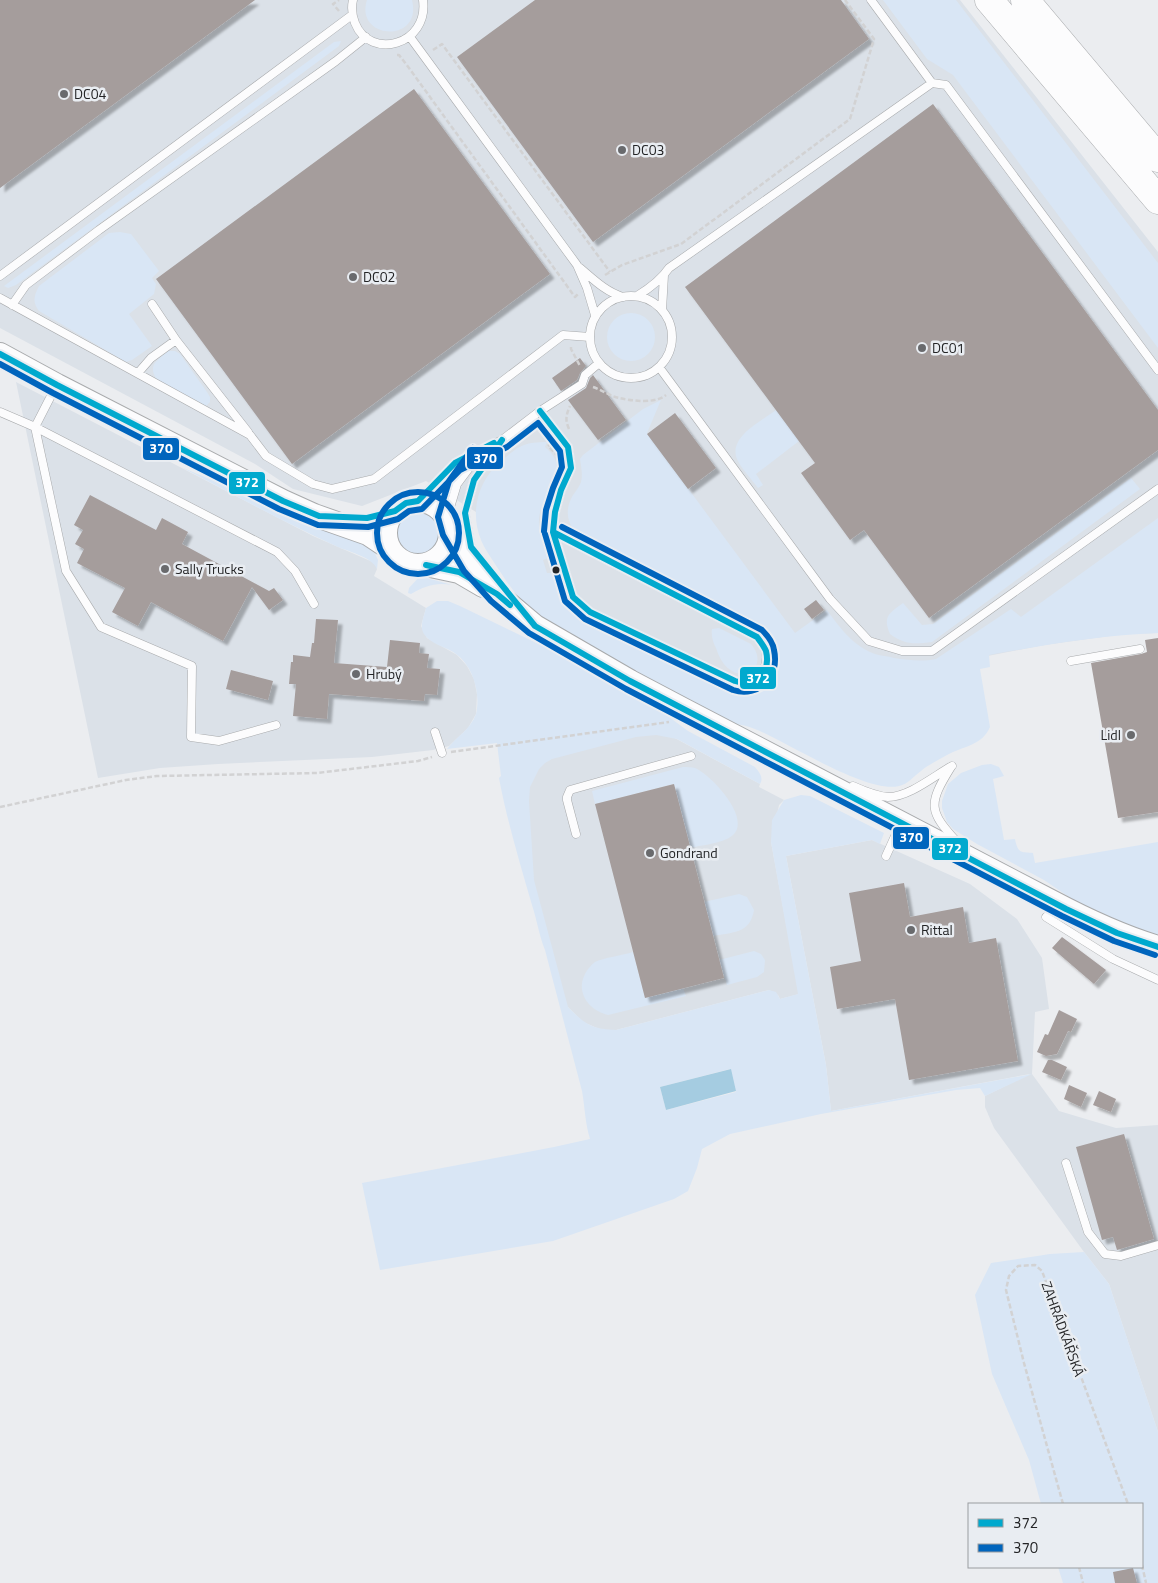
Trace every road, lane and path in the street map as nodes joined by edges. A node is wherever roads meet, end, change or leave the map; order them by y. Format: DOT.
graph roads {
  1 [pos="339,0"];
  2 [pos="353,0"];
  3 [pos="423,0"];
  4 [pos="845,0"];
  5 [pos="871,0"];
  6 [pos="990,0"];
  7 [pos="1025,0"];
  8 [pos="349,17"];
  9 [pos="366,37"];
  10 [pos="410,37"];
  11 [pos="390,54"];
  12 [pos="424,57"];
  13 [pos="932,83"];
  14 [pos="1158,158"];
  15 [pos="1158,200"];
  16 [pos="577,265"];
  17 [pos="610,272"];
  18 [pos="664,275"];
  19 [pos="0,276"];
  20 [pos="596,282"];
  21 [pos="587,288"];
  22 [pos="623,296"];
  23 [pos="637,296"];
  24 [pos="0,298"];
  25 [pos="152,304"];
  26 [pos="12,305"];
  27 [pos="662,310"];
  28 [pos="596,316"];
  29 [pos="590,337"];
  30 [pos="176,340"];
  31 [pos="0,354"];
  32 [pos="599,363"];
  33 [pos="659,367"];
  34 [pos="1158,370"];
  35 [pos="138,373"];
  36 [pos="56,385"];
  37 [pos="675,389"];
  38 [pos="588,391"];
  39 [pos="576,401"];
  40 [pos="540,411"];
  41 [pos="0,412"];
  42 [pos="35,427"];
  43 [pos="250,435"];
  44 [pos="560,437"];
  45 [pos="502,440"];
  46 [pos="482,450"];
  47 [pos="560,461"];
  48 [pos="1158,489"];
  49 [pos="418,501"];
  50 [pos="395,511"];
  51 [pos="320,516"];
  52 [pos="449,526"];
  53 [pos="553,532"];
  54 [pos="389,548"];
  55 [pos="426,565"];
  56 [pos="497,594"];
  57 [pos="314,604"];
  58 [pos="535,626"];
  59 [pos="1140,649"];
  60 [pos="1071,661"];
  61 [pos="685,710"];
  62 [pos="276,725"];
  63 [pos="435,732"];
  64 [pos="742,739"];
  65 [pos="442,753"];
  66 [pos="691,756"];
  67 [pos="831,777"];
  68 [pos="849,784"];
  69 [pos="0,807"];
  70 [pos="901,824"];
  71 [pos="576,834"];
  72 [pos="886,856"];
  73 [pos="973,860"];
  74 [pos="1046,917"];
  75 [pos="1158,947"];
  76 [pos="1158,980"];
  77 [pos="1066,1163"];
  78 [pos="1158,1245"];
  79 [pos="1063,1503"];
  80 [pos="1128,1503"];
  81 [pos="1079,1568"];
  82 [pos="1143,1568"];
  83 [pos="1083,1583"];
  84 [pos="1146,1583"];
  1 -- 8 [label="path"];
  2 -- 8 [label="lane"];
  3 -- 10 [label="lane"];
  4 -- 17 [label="path"];
  5 -- 13 [label="lane"];
  6 -- 15 [label="highway"];
  7 -- 14 [label="highway"];
  8 -- 9 [label="lane"];
  8 -- 19 [label="lane"];
  9 -- 10 [label="lane"];
  9 -- 26 [label="lane"];
  10 -- 12 [label="lane"];
  11 -- 21 [label="path"];
  12 -- 16 [label="lane"];
  12 -- 17 [label="path"];
  13 -- 18 [label="lane"];
  13 -- 34 [label="lane"];
  16 -- 20 [label="lane"];
  16 -- 21 [label="lane"];
  17 -- 20 [label="path"];
  18 -- 23 [label="lane"];
  18 -- 27 [label="lane"];
  20 -- 22 [label="lane"];
  21 -- 28 [label="lane"];
  22 -- 23 [label="lane"];
  22 -- 28 [label="lane"];
  23 -- 27 [label="lane"];
  24 -- 26 [label="lane"];
  25 -- 30 [label="lane"];
  26 -- 35 [label="lane"];
  27 -- 33 [label="lane"];
  28 -- 29 [label="lane"];
  29 -- 32 [label="lane"];
  29 -- 43 [label="lane"];
  30 -- 35 [label="lane"];
  30 -- 43 [label="lane"];
  31 -- 36 [label="main road"];
  32 -- 33 [label="lane"];
  32 -- 40 [label="lane"];
  33 -- 37 [label="lane"];
  35 -- 43 [label="lane"];
  36 -- 42 [label="lane"];
  36 -- 51 [label="main road"];
  37 -- 38 [label="path"];
  37 -- 48 [label="lane"];
  39 -- 44 [label="path"];
  40 -- 44 [label="lane"];
  40 -- 45 [label="lane"];
  41 -- 42 [label="lane"];
  42 -- 57 [label="lane"];
  42 -- 62 [label="lane"];
  44 -- 47 [label="path"];
  44 -- 53 [label="lane"];
  45 -- 46 [label="lane"];
  45 -- 58 [label="lane"];
  46 -- 49 [label="lane"];
  46 -- 52 [label="lane"];
  49 -- 50 [label="main road"];
  49 -- 52 [label="main road"];
  50 -- 51 [label="main road"];
  50 -- 54 [label="main road"];
  51 -- 54 [label="main road"];
  52 -- 55 [label="main road"];
  52 -- 56 [label="main road"];
  53 -- 53 [label="lane"];
  54 -- 55 [label="main road"];
  55 -- 56 [label="main road"];
  56 -- 58 [label="main road"];
  58 -- 61 [label="main road"];
  59 -- 60 [label="lane"];
  61 -- 64 [label="main road"];
  61 -- 65 [label="path"];
  63 -- 65 [label="lane"];
  64 -- 67 [label="lane"];
  64 -- 70 [label="main road"];
  65 -- 69 [label="path"];
  66 -- 71 [label="lane"];
  68 -- 73 [label="lane"];
  70 -- 72 [label="lane"];
  70 -- 73 [label="main road"];
  73 -- 75 [label="main road"];
  74 -- 76 [label="lane"];
  77 -- 78 [label="lane"];
  79 -- 80 [label="path, ZAHRÁDKÁŘSKÁ"];
  81 -- 83 [label="path"];
  82 -- 84 [label="path"];
}
